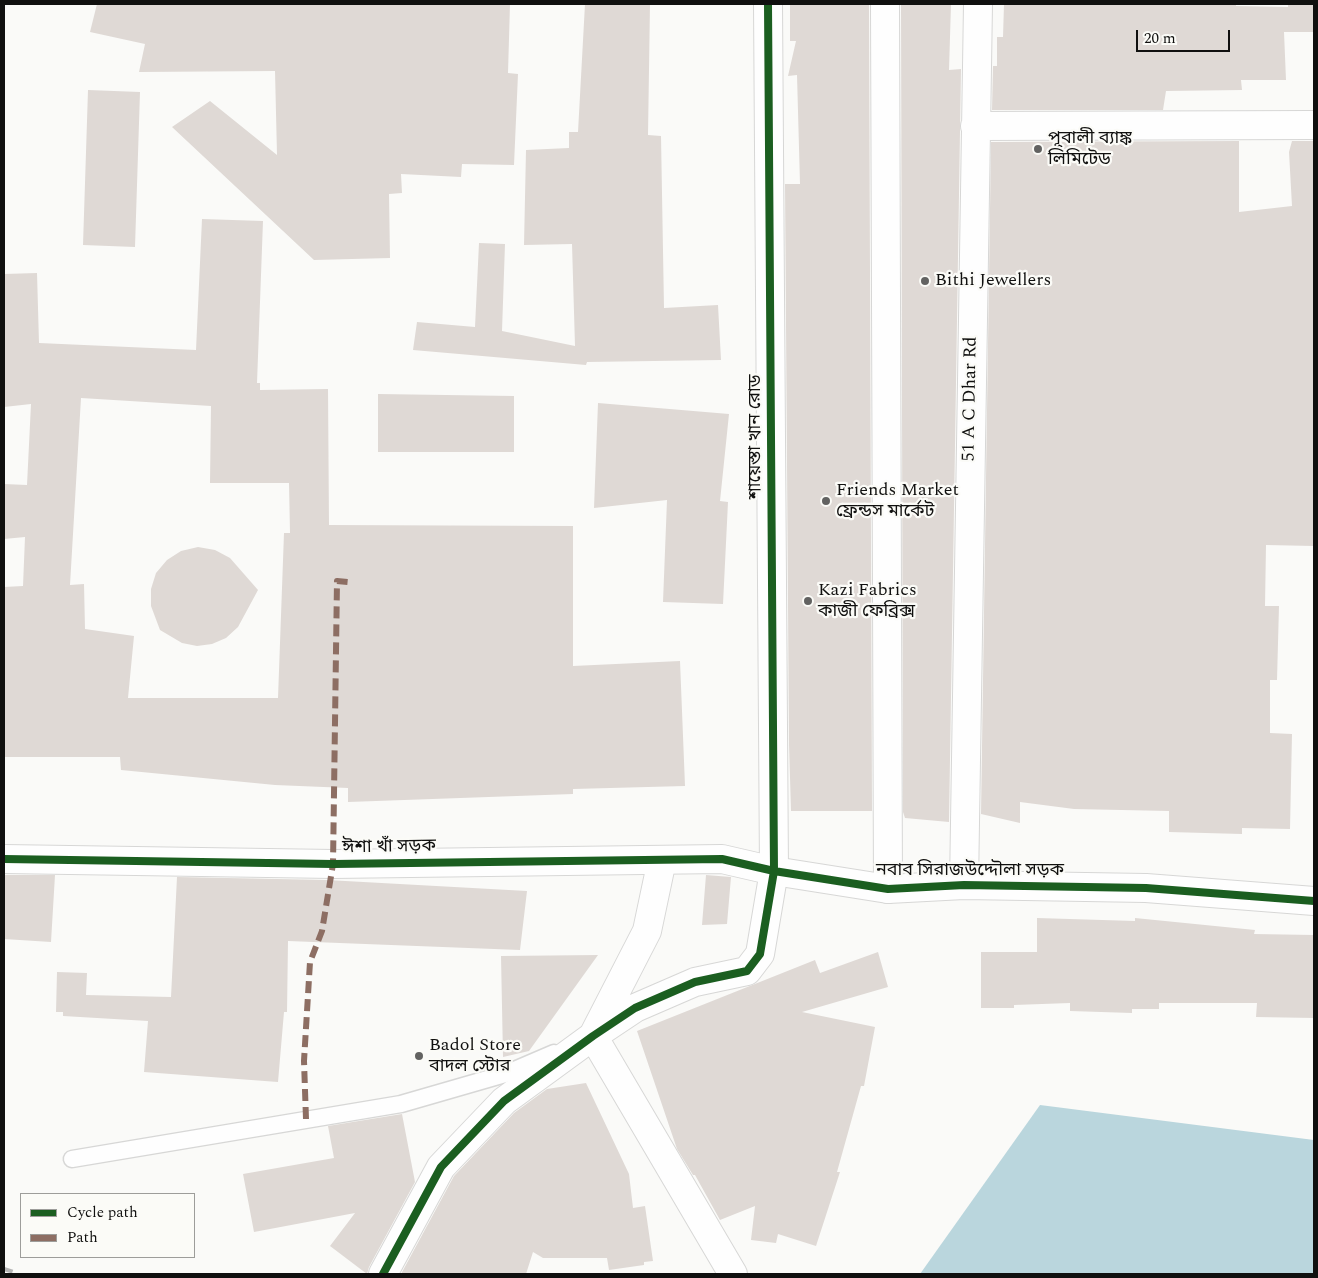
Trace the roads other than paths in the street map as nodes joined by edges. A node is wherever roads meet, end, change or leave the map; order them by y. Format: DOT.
graph roads {
  1 [pos="768,4"];
  2 [pos="885,4"];
  3 [pos="978,4"];
  4 [pos="1314,125"];
  5 [pos="975,126"];
  6 [pos="4,859"];
  7 [pos="662,860"];
  8 [pos="774,871"];
  9 [pos="964,885"];
  10 [pos="888,890"];
  11 [pos="1314,901"];
  12 [pos="593,1036"];
  13 [pos="72,1159"];
  14 [pos="383,1274"];
  15 [pos="733,1274"];
  1 -- 8 [label="street, শায়েস্তা খান রোড"];
  2 -- 10 [label="street"];
  3 -- 5 [label="street, 51 A C Dhar Rd"];
  4 -- 5 [label="street"];
  5 -- 9 [label="street, 51 A C Dhar Rd"];
  6 -- 7 [label="street, ঈশা খাঁ সড়ক"];
  7 -- 8 [label="street, ঈশা খাঁ সড়ক"];
  7 -- 12 [label="street"];
  8 -- 10 [label="street, নবাব সিরাজউদ্দৌলা সড়ক"];
  8 -- 12 [label="street"];
  9 -- 10 [label="street, নবাব সিরাজউদ্দৌলা সড়ক"];
  9 -- 11 [label="street, নবাব সিরাজউদ্দৌলা সড়ক"];
  12 -- 13 [label="lane"];
  12 -- 14 [label="street"];
  12 -- 15 [label="street"];
}
